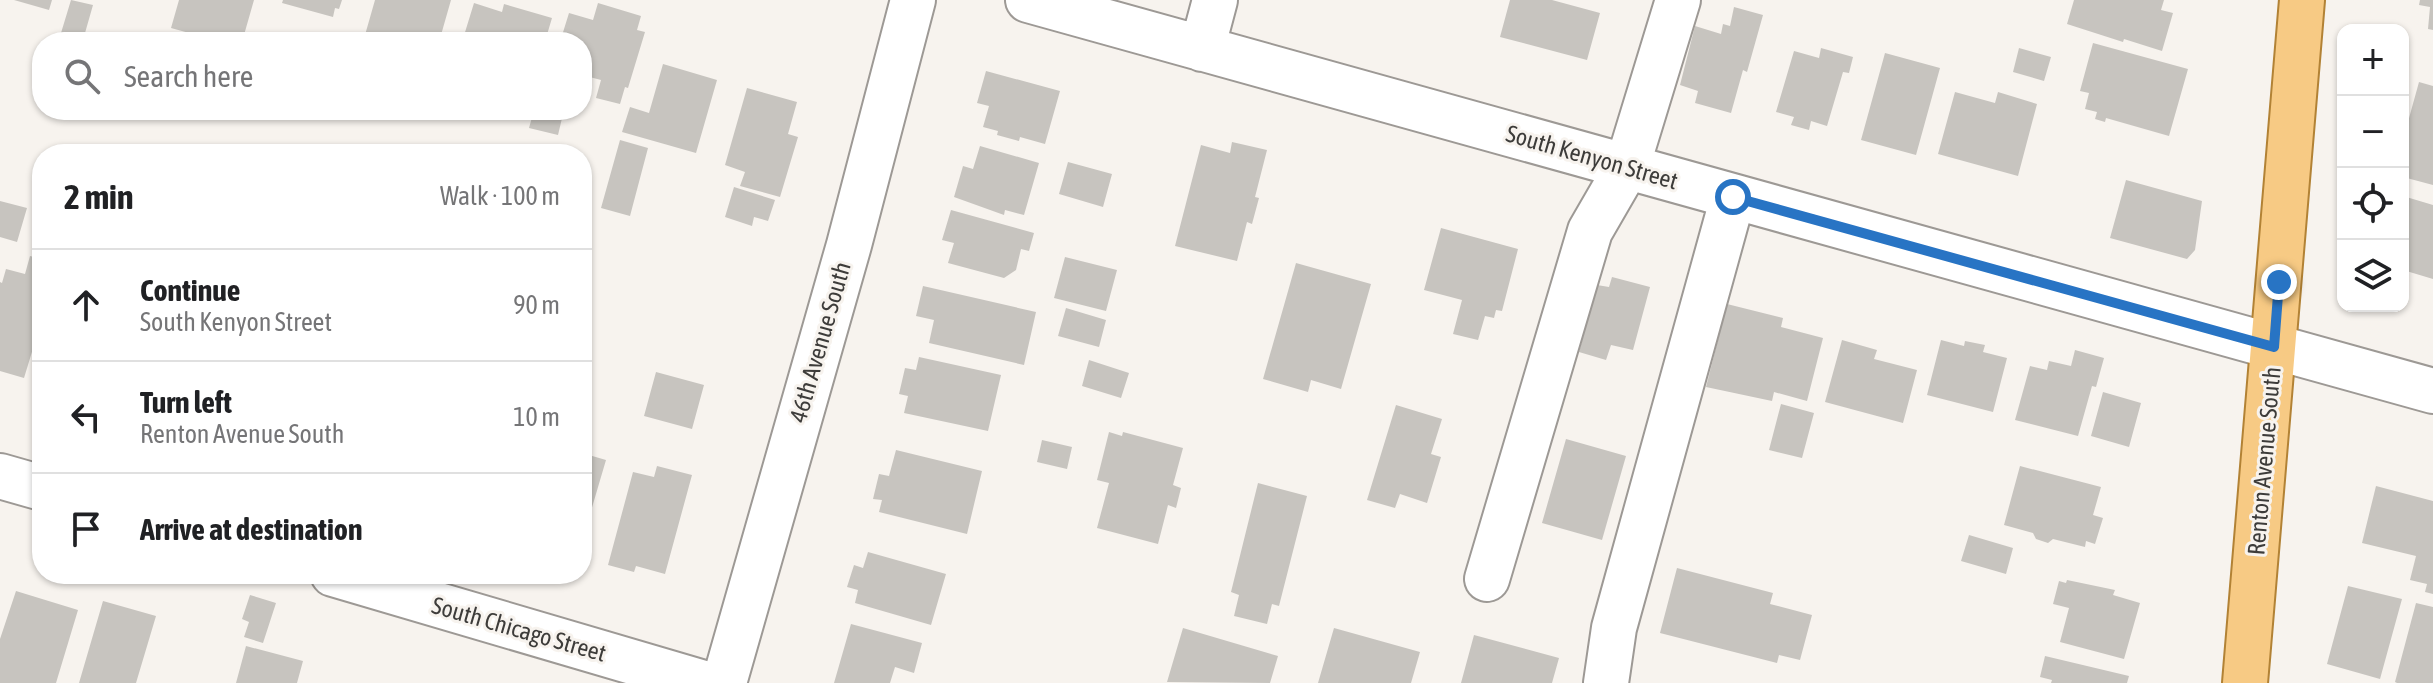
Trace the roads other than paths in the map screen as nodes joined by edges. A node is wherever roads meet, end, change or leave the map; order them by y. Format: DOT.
graph roads {
  1 [pos="913,0"];
  2 [pos="1028,0"];
  3 [pos="1215,0"];
  4 [pos="1678,0"];
  5 [pos="2302,0"];
  6 [pos="1202,49"];
  7 [pos="1627,167"];
  8 [pos="1733,197"];
  9 [pos="2274,347"];
  10 [pos="2433,391"];
  11 [pos="0,476"];
  12 [pos="32,485"];
  13 [pos="1487,579"];
  14 [pos="367,584"];
  15 [pos="704,683"];
  16 [pos="724,683"];
  17 [pos="1606,683"];
  18 [pos="2245,683"];
  1 -- 16 [label="street, 46th Avenue South"];
  2 -- 6 [label="street, South Kenyon Street"];
  3 -- 6 [label="street"];
  4 -- 7 [label="street"];
  5 -- 9 [label="main road, Renton Avenue South"];
  6 -- 7 [label="street, South Kenyon Street"];
  7 -- 8 [label="street, South Kenyon Street"];
  7 -- 13 [label="street"];
  8 -- 9 [label="street, South Kenyon Street"];
  8 -- 17 [label="street"];
  9 -- 10 [label="street, South Kenyon Street"];
  9 -- 18 [label="main road, Renton Avenue South"];
  11 -- 12 [label="street"];
  14 -- 15 [label="street, South Chicago Street"];
}
